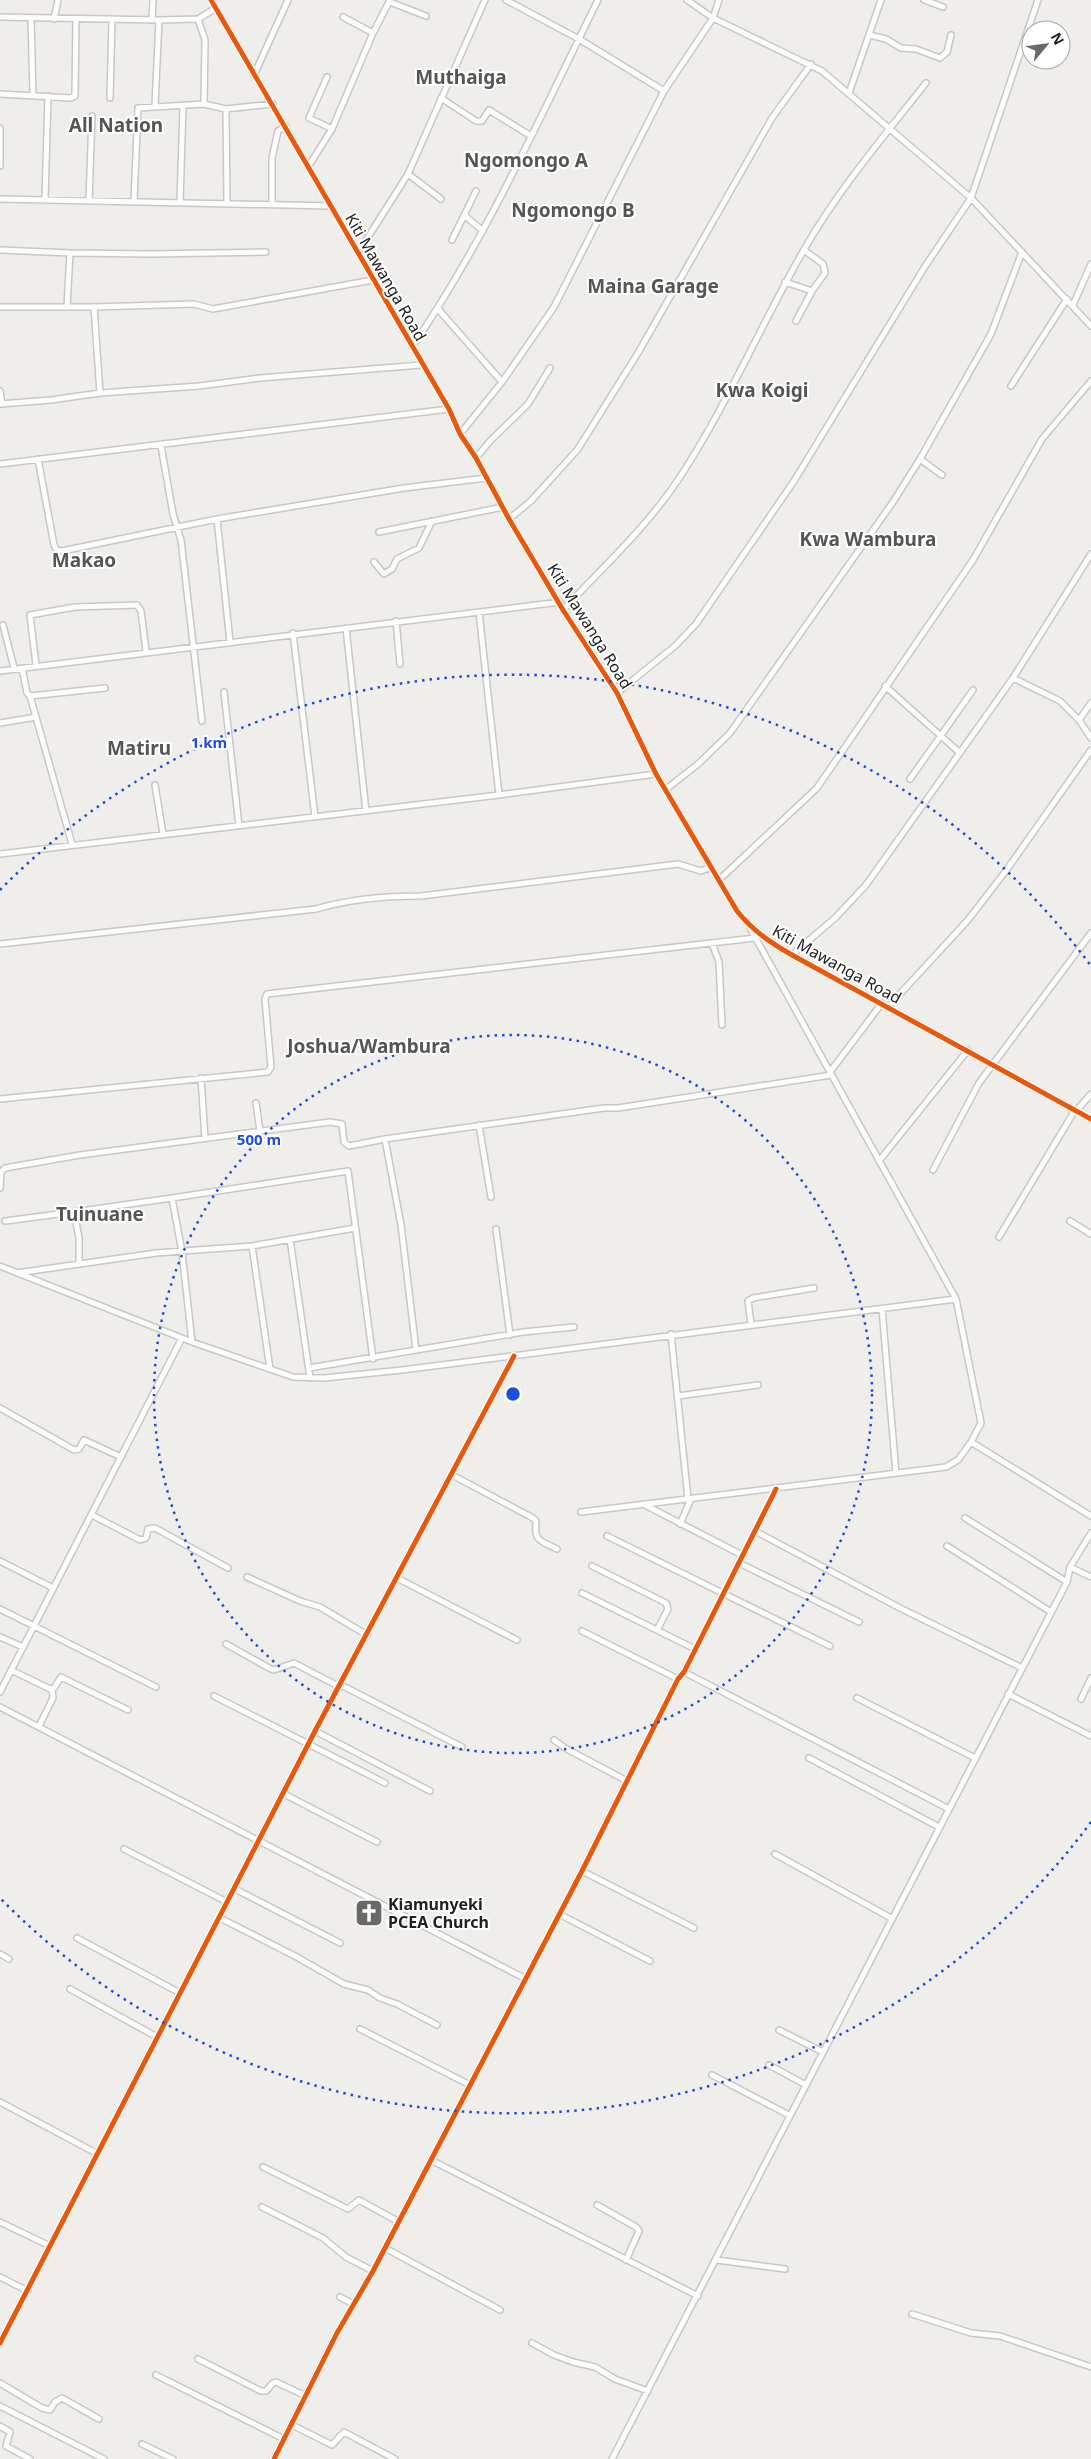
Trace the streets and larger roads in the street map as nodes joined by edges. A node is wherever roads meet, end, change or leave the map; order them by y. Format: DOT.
graph roads {
  1 [pos="58,0"];
  2 [pos="153,0"];
  3 [pos="211,0"];
  4 [pos="288,0"];
  5 [pos="486,0"];
  6 [pos="506,0"];
  7 [pos="598,0"];
  8 [pos="687,0"];
  9 [pos="719,0"];
  10 [pos="880,0"];
  11 [pos="924,0"];
  12 [pos="1038,0"];
  13 [pos="390,1"];
  14 [pos="943,7"];
  15 [pos="216,8"];
  16 [pos="426,16"];
  17 [pos="0,17"];
  18 [pos="343,17"];
  19 [pos="31,18"];
  20 [pos="713,18"];
  21 [pos="54,19"];
  22 [pos="76,19"];
  23 [pos="198,19"];
  24 [pos="112,20"];
  25 [pos="152,20"];
  26 [pos="159,20"];
  27 [pos="373,33"];
  28 [pos="869,35"];
  29 [pos="951,35"];
  30 [pos="579,39"];
  31 [pos="811,64"];
  32 [pos="254,75"];
  33 [pos="327,77"];
  34 [pos="926,83"];
  35 [pos="664,91"];
  36 [pos="849,93"];
  37 [pos="0,94"];
  38 [pos="33,95"];
  39 [pos="48,96"];
  40 [pos="110,98"];
  41 [pos="442,98"];
  42 [pos="204,104"];
  43 [pos="273,104"];
  44 [pos="155,106"];
  45 [pos="184,106"];
  46 [pos="226,109"];
  47 [pos="92,116"];
  48 [pos="286,126"];
  49 [pos="0,128"];
  50 [pos="888,128"];
  51 [pos="332,130"];
  52 [pos="532,136"];
  53 [pos="0,166"];
  54 [pos="308,167"];
  55 [pos="408,174"];
  56 [pos="476,191"];
  57 [pos="971,198"];
  58 [pos="0,199"];
  59 [pos="441,199"];
  60 [pos="45,200"];
  61 [pos="89,201"];
  62 [pos="134,202"];
  63 [pos="180,202"];
  64 [pos="227,204"];
  65 [pos="272,204"];
  66 [pos="331,206"];
  67 [pos="464,215"];
  68 [pos="483,231"];
  69 [pos="452,240"];
  70 [pos="0,250"];
  71 [pos="804,250"];
  72 [pos="266,252"];
  73 [pos="1022,252"];
  74 [pos="70,253"];
  75 [pos="358,253"];
  76 [pos="1091,264"];
  77 [pos="373,280"];
  78 [pos="786,282"];
  79 [pos="812,291"];
  80 [pos="1067,299"];
  81 [pos="1073,305"];
  82 [pos="0,307"];
  83 [pos="67,307"];
  84 [pos="94,308"];
  85 [pos="438,309"];
  86 [pos="796,321"];
  87 [pos="1091,326"];
  88 [pos="412,347"];
  89 [pos="422,365"];
  90 [pos="550,368"];
  91 [pos="1091,381"];
  92 [pos="502,382"];
  93 [pos="1012,386"];
  94 [pos="0,391"];
  95 [pos="100,393"];
  96 [pos="1,404"];
  97 [pos="449,409"];
  98 [pos="460,434"];
  99 [pos="161,446"];
  100 [pos="476,458"];
  101 [pos="38,459"];
  102 [pos="920,459"];
  103 [pos="0,464"];
  104 [pos="942,475"];
  105 [pos="486,478"];
  106 [pos="503,507"];
  107 [pos="217,519"];
  108 [pos="508,519"];
  109 [pos="432,521"];
  110 [pos="177,527"];
  111 [pos="379,532"];
  112 [pos="1091,554"];
  113 [pos="374,562"];
  114 [pos="560,602"];
  115 [pos="563,610"];
  116 [pos="480,612"];
  117 [pos="396,622"];
  118 [pos="3,625"];
  119 [pos="346,628"];
  120 [pos="292,633"];
  121 [pos="230,642"];
  122 [pos="192,647"];
  123 [pos="146,652"];
  124 [pos="400,664"];
  125 [pos="36,665"];
  126 [pos="14,668"];
  127 [pos="22,668"];
  128 [pos="0,671"];
  129 [pos="1013,678"];
  130 [pos="885,686"];
  131 [pos="105,688"];
  132 [pos="973,690"];
  133 [pos="224,692"];
  134 [pos="617,693"];
  135 [pos="30,696"];
  136 [pos="1091,703"];
  137 [pos="36,717"];
  138 [pos="1079,720"];
  139 [pos="202,721"];
  140 [pos="0,722"];
  141 [pos="942,737"];
  142 [pos="1091,738"];
  143 [pos="1091,750"];
  144 [pos="960,754"];
  145 [pos="656,774"];
  146 [pos="910,779"];
  147 [pos="155,785"];
  148 [pos="665,790"];
  149 [pos="499,795"];
  150 [pos="366,811"];
  151 [pos="315,817"];
  152 [pos="239,826"];
  153 [pos="163,834"];
  154 [pos="72,844"];
  155 [pos="0,854"];
  156 [pos="711,867"];
  157 [pos="719,880"];
  158 [pos="748,925"];
  159 [pos="1091,933"];
  160 [pos="755,938"];
  161 [pos="712,943"];
  162 [pos="0,944"];
  163 [pos="792,955"];
  164 [pos="882,1003"];
  165 [pos="888,1007"];
  166 [pos="722,1025"];
  167 [pos="968,1050"];
  168 [pos="992,1064"];
  169 [pos="831,1073"];
  170 [pos="201,1078"];
  171 [pos="1091,1094"];
  172 [pos="0,1099"];
  173 [pos="256,1104"];
  174 [pos="1076,1110"];
  175 [pos="1091,1119"];
  176 [pos="479,1125"];
  177 [pos="260,1131"];
  178 [pos="205,1138"];
  179 [pos="385,1139"];
  180 [pos="879,1161"];
  181 [pos="933,1170"];
  182 [pos="0,1188"];
  183 [pos="490,1197"];
  184 [pos="172,1198"];
  185 [pos="74,1212"];
  186 [pos="5,1221"];
  187 [pos="1070,1221"];
  188 [pos="355,1228"];
  189 [pos="496,1229"];
  190 [pos="1091,1234"];
  191 [pos="999,1237"];
  192 [pos="290,1239"];
  193 [pos="252,1246"];
  194 [pos="182,1252"];
  195 [pos="79,1263"];
  196 [pos="0,1266"];
  197 [pos="16,1273"];
  198 [pos="814,1288"];
  199 [pos="956,1299"];
  200 [pos="882,1309"];
  201 [pos="751,1324"];
  202 [pos="574,1327"];
  203 [pos="671,1334"];
  204 [pos="510,1335"];
  205 [pos="182,1338"];
  206 [pos="192,1342"];
  207 [pos="416,1350"];
  208 [pos="514,1356"];
  209 [pos="373,1359"];
  210 [pos="309,1368"];
  211 [pos="270,1369"];
  212 [pos="310,1378"];
  213 [pos="758,1385"];
  214 [pos="678,1396"];
  215 [pos="0,1408"];
  216 [pos="971,1442"];
  217 [pos="121,1457"];
  218 [pos="896,1474"];
  219 [pos="452,1475"];
  220 [pos="776,1489"];
  221 [pos="689,1499"];
  222 [pos="642,1504"];
  223 [pos="581,1512"];
  224 [pos="92,1515"];
  225 [pos="1091,1516"];
  226 [pos="965,1518"];
  227 [pos="680,1524"];
  228 [pos="755,1531"];
  229 [pos="1091,1533"];
  230 [pos="607,1536"];
  231 [pos="947,1546"];
  232 [pos="557,1549"];
  233 [pos="742,1555"];
  234 [pos="0,1561"];
  235 [pos="739,1563"];
  236 [pos="592,1566"];
  237 [pos="1070,1567"];
  238 [pos="228,1568"];
  239 [pos="247,1577"];
  240 [pos="1091,1577"];
  241 [pos="397,1578"];
  242 [pos="1067,1582"];
  243 [pos="53,1588"];
  244 [pos="582,1593"];
  245 [pos="723,1593"];
  246 [pos="0,1609"];
  247 [pos="1051,1612"];
  248 [pos="859,1622"];
  249 [pos="32,1626"];
  250 [pos="657,1630"];
  251 [pos="582,1631"];
  252 [pos="367,1635"];
  253 [pos="0,1637"];
  254 [pos="517,1640"];
  255 [pos="226,1644"];
  256 [pos="830,1646"];
  257 [pos="23,1647"];
  258 [pos="695,1649"];
  259 [pos="1022,1668"];
  260 [pos="11,1670"];
  261 [pos="684,1672"];
  262 [pos="1091,1678"];
  263 [pos="678,1679"];
  264 [pos="156,1686"];
  265 [pos="340,1686"];
  266 [pos="52,1689"];
  267 [pos="0,1692"];
  268 [pos="1008,1694"];
  269 [pos="214,1696"];
  270 [pos="857,1698"];
  271 [pos="1081,1699"];
  272 [pos="0,1707"];
  273 [pos="128,1710"];
  274 [pos="39,1726"];
  275 [pos="315,1731"];
  276 [pos="1091,1736"];
  277 [pos="554,1740"];
  278 [pos="309,1745"];
  279 [pos="462,1747"];
  280 [pos="809,1758"];
  281 [pos="975,1758"];
  282 [pos="627,1781"];
  283 [pos="385,1783"];
  284 [pos="430,1791"];
  285 [pos="284,1794"];
  286 [pos="949,1809"];
  287 [pos="939,1827"];
  288 [pos="260,1840"];
  289 [pos="377,1842"];
  290 [pos="124,1849"];
  291 [pos="775,1854"];
  292 [pos="582,1871"];
  293 [pos="235,1889"];
  294 [pos="227,1902"];
  295 [pos="559,1914"];
  296 [pos="220,1918"];
  297 [pos="892,1918"];
  298 [pos="694,1928"];
  299 [pos="76,1938"];
  300 [pos="340,1943"];
  301 [pos="0,1954"];
  302 [pos="9,1959"];
  303 [pos="650,1961"];
  304 [pos="526,1978"];
  305 [pos="70,1989"];
  306 [pos="180,1993"];
  307 [pos="437,2025"];
  308 [pos="360,2029"];
  309 [pos="780,2030"];
  310 [pos="157,2036"];
  311 [pos="823,2052"];
  312 [pos="769,2065"];
  313 [pos="712,2075"];
  314 [pos="470,2085"];
  315 [pos="806,2085"];
  316 [pos="0,2102"];
  317 [pos="789,2115"];
  318 [pos="96,2153"];
  319 [pos="431,2160"];
  320 [pos="263,2167"];
  321 [pos="597,2205"];
  322 [pos="262,2207"];
  323 [pos="0,2222"];
  324 [pos="399,2222"];
  325 [pos="50,2246"];
  326 [pos="385,2248"];
  327 [pos="626,2260"];
  328 [pos="717,2260"];
  329 [pos="785,2269"];
  330 [pos="373,2271"];
  331 [pos="0,2277"];
  332 [pos="28,2291"];
  333 [pos="698,2296"];
  334 [pos="340,2297"];
  335 [pos="353,2304"];
  336 [pos="500,2310"];
  337 [pos="912,2314"];
  338 [pos="0,2343"];
  339 [pos="532,2343"];
  340 [pos="198,2359"];
  341 [pos="1091,2367"];
  342 [pos="156,2375"];
  343 [pos="0,2384"];
  344 [pos="648,2391"];
  345 [pos="306,2396"];
  346 [pos="0,2406"];
  347 [pos="99,2419"];
  348 [pos="292,2425"];
  349 [pos="0,2426"];
  350 [pos="284,2439"];
  351 [pos="142,2444"];
  352 [pos="30,2459"];
  353 [pos="104,2459"];
  354 [pos="173,2459"];
  355 [pos="274,2459"];
  356 [pos="394,2459"];
  357 [pos="612,2459"];
  1 -- 21 [label="street"];
  2 -- 25 [label="street"];
  3 -- 15 [label="street, Kiti Mawanga Road"];
  4 -- 32 [label="street"];
  5 -- 41 [label="street"];
  6 -- 30 [label="street"];
  7 -- 30 [label="street"];
  8 -- 20 [label="street"];
  9 -- 20 [label="street"];
  10 -- 28 [label="street"];
  11 -- 14 [label="street"];
  12 -- 57 [label="street"];
  13 -- 16 [label="street"];
  13 -- 27 [label="street"];
  15 -- 23 [label="street"];
  15 -- 32 [label="street, Kiti Mawanga Road"];
  17 -- 19 [label="street"];
  18 -- 27 [label="street"];
  19 -- 21 [label="street"];
  19 -- 38 [label="street"];
  20 -- 31 [label="street"];
  20 -- 35 [label="street"];
  21 -- 22 [label="street"];
  22 -- 24 [label="street"];
  22 -- 39 [label="street"];
  23 -- 26 [label="street"];
  23 -- 42 [label="street"];
  24 -- 25 [label="street"];
  24 -- 40 [label="street"];
  25 -- 26 [label="street"];
  26 -- 44 [label="street"];
  27 -- 51 [label="street"];
  28 -- 29 [label="street"];
  28 -- 36 [label="street"];
  30 -- 35 [label="street"];
  30 -- 52 [label="street"];
  31 -- 36 [label="street"];
  31 -- 108 [label="street"];
  32 -- 43 [label="street, Kiti Mawanga Road"];
  33 -- 51 [label="street"];
  34 -- 50 [label="street"];
  35 -- 92 [label="street"];
  36 -- 50 [label="street"];
  37 -- 38 [label="street"];
  38 -- 39 [label="street"];
  39 -- 60 [label="street"];
  41 -- 52 [label="street"];
  41 -- 55 [label="street"];
  42 -- 45 [label="street"];
  42 -- 46 [label="street"];
  43 -- 46 [label="street"];
  43 -- 48 [label="street, Kiti Mawanga Road"];
  44 -- 45 [label="street"];
  44 -- 62 [label="street"];
  45 -- 63 [label="street"];
  46 -- 64 [label="street"];
  47 -- 61 [label="street"];
  48 -- 54 [label="street, Kiti Mawanga Road"];
  48 -- 65 [label="street"];
  49 -- 53 [label="street"];
  50 -- 57 [label="street"];
  50 -- 71 [label="street"];
  51 -- 54 [label="street"];
  52 -- 68 [label="street"];
  54 -- 66 [label="street, Kiti Mawanga Road"];
  55 -- 59 [label="street"];
  55 -- 75 [label="street"];
  56 -- 67 [label="street"];
  57 -- 73 [label="street"];
  57 -- 134 [label="street"];
  58 -- 60 [label="street"];
  60 -- 61 [label="street"];
  61 -- 62 [label="street"];
  62 -- 63 [label="street"];
  63 -- 64 [label="street"];
  64 -- 65 [label="street"];
  65 -- 66 [label="street"];
  66 -- 75 [label="street, Kiti Mawanga Road"];
  67 -- 68 [label="street"];
  67 -- 69 [label="street"];
  68 -- 85 [label="street"];
  70 -- 74 [label="street"];
  71 -- 78 [label="street"];
  71 -- 79 [label="street"];
  72 -- 74 [label="street"];
  73 -- 80 [label="street"];
  73 -- 102 [label="street"];
  74 -- 83 [label="street"];
  75 -- 77 [label="street, Kiti Mawanga Road"];
  76 -- 81 [label="street"];
  77 -- 84 [label="street"];
  77 -- 88 [label="street, Kiti Mawanga Road"];
  78 -- 79 [label="street"];
  78 -- 115 [label="street"];
  79 -- 86 [label="street"];
  80 -- 81 [label="street"];
  80 -- 93 [label="street"];
  81 -- 87 [label="street"];
  82 -- 83 [label="street"];
  83 -- 84 [label="street"];
  84 -- 95 [label="street"];
  85 -- 88 [label="street"];
  85 -- 92 [label="street"];
  88 -- 89 [label="street, Kiti Mawanga Road"];
  89 -- 95 [label="street"];
  89 -- 97 [label="street, Kiti Mawanga Road"];
  90 -- 100 [label="street"];
  91 -- 130 [label="street"];
  92 -- 98 [label="street"];
  94 -- 96 [label="street"];
  95 -- 96 [label="street"];
  97 -- 98 [label="street, Kiti Mawanga Road"];
  97 -- 99 [label="street"];
  98 -- 100 [label="street, Kiti Mawanga Road"];
  99 -- 101 [label="street"];
  99 -- 110 [label="street"];
  100 -- 105 [label="street, Kiti Mawanga Road"];
  101 -- 103 [label="street"];
  101 -- 110 [label="street"];
  102 -- 104 [label="street"];
  102 -- 148 [label="street"];
  105 -- 106 [label="street, Kiti Mawanga Road"];
  105 -- 107 [label="street"];
  106 -- 108 [label="street, Kiti Mawanga Road"];
  106 -- 109 [label="street"];
  107 -- 110 [label="street"];
  107 -- 121 [label="street"];
  108 -- 114 [label="street, Kiti Mawanga Road"];
  109 -- 111 [label="street"];
  109 -- 113 [label="street"];
  110 -- 122 [label="street"];
  112 -- 129 [label="street"];
  114 -- 115 [label="street, Kiti Mawanga Road"];
  114 -- 116 [label="street"];
  115 -- 134 [label="street, Kiti Mawanga Road"];
  116 -- 117 [label="street"];
  116 -- 149 [label="street"];
  117 -- 119 [label="street"];
  117 -- 124 [label="street"];
  118 -- 126 [label="street"];
  119 -- 120 [label="street"];
  119 -- 150 [label="street"];
  120 -- 121 [label="street"];
  120 -- 151 [label="street"];
  121 -- 122 [label="street"];
  122 -- 123 [label="street"];
  122 -- 139 [label="street"];
  123 -- 125 [label="street"];
  123 -- 125 [label="street"];
  125 -- 127 [label="street"];
  126 -- 127 [label="street"];
  126 -- 128 [label="street"];
  127 -- 135 [label="street"];
  129 -- 138 [label="street"];
  129 -- 144 [label="street"];
  130 -- 141 [label="street"];
  130 -- 157 [label="street"];
  131 -- 135 [label="street"];
  132 -- 141 [label="street"];
  133 -- 152 [label="street"];
  134 -- 145 [label="street, Kiti Mawanga Road"];
  135 -- 137 [label="street"];
  136 -- 138 [label="street"];
  137 -- 140 [label="street"];
  137 -- 154 [label="street"];
  138 -- 142 [label="street"];
  141 -- 144 [label="street"];
  141 -- 146 [label="street"];
  143 -- 165 [label="street"];
  144 -- 163 [label="street"];
  145 -- 148 [label="street, Kiti Mawanga Road"];
  145 -- 149 [label="street"];
  147 -- 153 [label="street"];
  148 -- 156 [label="street, Kiti Mawanga Road"];
  149 -- 150 [label="street"];
  150 -- 151 [label="street"];
  151 -- 152 [label="street"];
  152 -- 153 [label="street"];
  153 -- 154 [label="street"];
  154 -- 155 [label="street"];
  156 -- 157 [label="street, Kiti Mawanga Road"];
  156 -- 162 [label="street"];
  157 -- 158 [label="street, Kiti Mawanga Road"];
  158 -- 160 [label="street"];
  158 -- 163 [label="street, Kiti Mawanga Road"];
  159 -- 168 [label="street"];
  160 -- 161 [label="street"];
  160 -- 169 [label="street"];
  161 -- 166 [label="street"];
  161 -- 170 [label="street"];
  163 -- 164 [label="street, Kiti Mawanga Road"];
  164 -- 165 [label="street, Kiti Mawanga Road"];
  164 -- 169 [label="street"];
  165 -- 167 [label="street, Kiti Mawanga Road"];
  167 -- 168 [label="street, Kiti Mawanga Road"];
  167 -- 180 [label="street"];
  168 -- 174 [label="street, Kiti Mawanga Road"];
  168 -- 181 [label="street"];
  169 -- 176 [label="street"];
  169 -- 180 [label="street"];
  170 -- 172 [label="street"];
  170 -- 178 [label="street"];
  171 -- 174 [label="street"];
  173 -- 177 [label="street"];
  174 -- 175 [label="street, Kiti Mawanga Road"];
  174 -- 191 [label="street"];
  176 -- 179 [label="street"];
  176 -- 183 [label="street"];
  177 -- 178 [label="street"];
  177 -- 179 [label="street"];
  178 -- 182 [label="street"];
  179 -- 207 [label="street"];
  180 -- 199 [label="street"];
  184 -- 185 [label="street"];
  184 -- 188 [label="street"];
  184 -- 194 [label="street"];
  185 -- 186 [label="street"];
  185 -- 195 [label="street"];
  187 -- 190 [label="street"];
  188 -- 192 [label="street"];
  188 -- 209 [label="street"];
  189 -- 204 [label="street"];
  192 -- 193 [label="street"];
  192 -- 210 [label="street"];
  193 -- 194 [label="street"];
  193 -- 211 [label="street"];
  194 -- 195 [label="street"];
  194 -- 206 [label="street"];
  195 -- 197 [label="street"];
  196 -- 197 [label="street"];
  197 -- 205 [label="street"];
  198 -- 201 [label="street"];
  199 -- 200 [label="street"];
  199 -- 216 [label="street"];
  200 -- 201 [label="street"];
  200 -- 218 [label="street"];
  201 -- 203 [label="street"];
  202 -- 204 [label="street"];
  203 -- 208 [label="street"];
  203 -- 214 [label="street"];
  204 -- 207 [label="street"];
  205 -- 206 [label="street"];
  205 -- 217 [label="street"];
  206 -- 211 [label="street"];
  207 -- 209 [label="street"];
  208 -- 212 [label="street"];
  208 -- 219 [label="street"];
  209 -- 210 [label="street"];
  210 -- 212 [label="street"];
  211 -- 212 [label="street"];
  213 -- 214 [label="street"];
  214 -- 221 [label="street"];
  215 -- 217 [label="street"];
  216 -- 218 [label="street"];
  216 -- 225 [label="street"];
  217 -- 224 [label="street"];
  218 -- 220 [label="street"];
  219 -- 232 [label="street"];
  219 -- 241 [label="street"];
  220 -- 221 [label="street"];
  220 -- 228 [label="street"];
  221 -- 222 [label="street"];
  221 -- 227 [label="street"];
  222 -- 223 [label="street"];
  222 -- 227 [label="street"];
  224 -- 238 [label="street"];
  224 -- 243 [label="street"];
  226 -- 242 [label="street"];
  227 -- 233 [label="street"];
  228 -- 233 [label="street"];
  228 -- 259 [label="street"];
  229 -- 237 [label="street"];
  230 -- 245 [label="street"];
  231 -- 247 [label="street"];
  233 -- 235 [label="street"];
  234 -- 243 [label="street"];
  235 -- 245 [label="street"];
  235 -- 248 [label="street"];
  236 -- 250 [label="street"];
  237 -- 240 [label="street"];
  237 -- 242 [label="street"];
  239 -- 252 [label="street"];
  241 -- 252 [label="street"];
  241 -- 254 [label="street"];
  242 -- 247 [label="street"];
  243 -- 249 [label="street"];
  244 -- 250 [label="street"];
  245 -- 256 [label="street"];
  245 -- 258 [label="street"];
  246 -- 249 [label="street"];
  247 -- 259 [label="street"];
  249 -- 257 [label="street"];
  249 -- 264 [label="street"];
  250 -- 258 [label="street"];
  251 -- 263 [label="street"];
  252 -- 265 [label="street"];
  253 -- 257 [label="street"];
  255 -- 265 [label="street"];
  257 -- 260 [label="street"];
  258 -- 261 [label="street"];
  259 -- 268 [label="street"];
  260 -- 266 [label="street"];
  260 -- 267 [label="street"];
  261 -- 263 [label="street"];
  261 -- 286 [label="street"];
  262 -- 271 [label="street"];
  263 -- 282 [label="street"];
  265 -- 275 [label="street"];
  265 -- 279 [label="street"];
  266 -- 273 [label="street"];
  266 -- 274 [label="street"];
  268 -- 276 [label="street"];
  268 -- 281 [label="street"];
  269 -- 278 [label="street"];
  270 -- 281 [label="street"];
  272 -- 274 [label="street"];
  274 -- 288 [label="street"];
  275 -- 278 [label="street"];
  275 -- 284 [label="street"];
  277 -- 282 [label="street"];
  278 -- 283 [label="street"];
  278 -- 285 [label="street"];
  280 -- 287 [label="street"];
  281 -- 286 [label="street"];
  282 -- 292 [label="street"];
  285 -- 288 [label="street"];
  285 -- 289 [label="street"];
  286 -- 287 [label="street"];
  287 -- 297 [label="street"];
  288 -- 293 [label="street"];
  288 -- 304 [label="street"];
  290 -- 294 [label="street"];
  291 -- 297 [label="street"];
  292 -- 295 [label="street"];
  292 -- 298 [label="street"];
  293 -- 294 [label="street"];
  293 -- 300 [label="street"];
  294 -- 296 [label="street"];
  295 -- 303 [label="street"];
  295 -- 304 [label="street"];
  296 -- 306 [label="street"];
  296 -- 307 [label="street"];
  297 -- 311 [label="street"];
  299 -- 306 [label="street"];
  301 -- 302 [label="street"];
  304 -- 314 [label="street"];
  305 -- 310 [label="street"];
  306 -- 310 [label="street"];
  308 -- 314 [label="street"];
  309 -- 311 [label="street"];
  310 -- 318 [label="street"];
  311 -- 315 [label="street"];
  312 -- 315 [label="street"];
  313 -- 317 [label="street"];
  314 -- 319 [label="street"];
  315 -- 317 [label="street"];
  316 -- 318 [label="street"];
  317 -- 328 [label="street"];
  318 -- 325 [label="street"];
  319 -- 324 [label="street"];
  319 -- 327 [label="street"];
  320 -- 324 [label="street"];
  321 -- 327 [label="street"];
  322 -- 330 [label="street"];
  323 -- 325 [label="street"];
  324 -- 326 [label="street"];
  325 -- 332 [label="street"];
  326 -- 330 [label="street"];
  326 -- 336 [label="street"];
  327 -- 333 [label="street"];
  328 -- 329 [label="street"];
  328 -- 333 [label="street"];
  330 -- 335 [label="street"];
  331 -- 332 [label="street"];
  332 -- 338 [label="street"];
  333 -- 344 [label="street"];
  334 -- 335 [label="street"];
  335 -- 345 [label="street"];
  337 -- 341 [label="street"];
  339 -- 344 [label="street"];
  340 -- 345 [label="street"];
  342 -- 350 [label="street"];
  343 -- 347 [label="street"];
  344 -- 357 [label="street"];
  345 -- 348 [label="street"];
  346 -- 353 [label="street"];
  348 -- 350 [label="street"];
  348 -- 356 [label="street"];
  349 -- 352 [label="street"];
  350 -- 355 [label="street"];
  351 -- 354 [label="street"];
}
